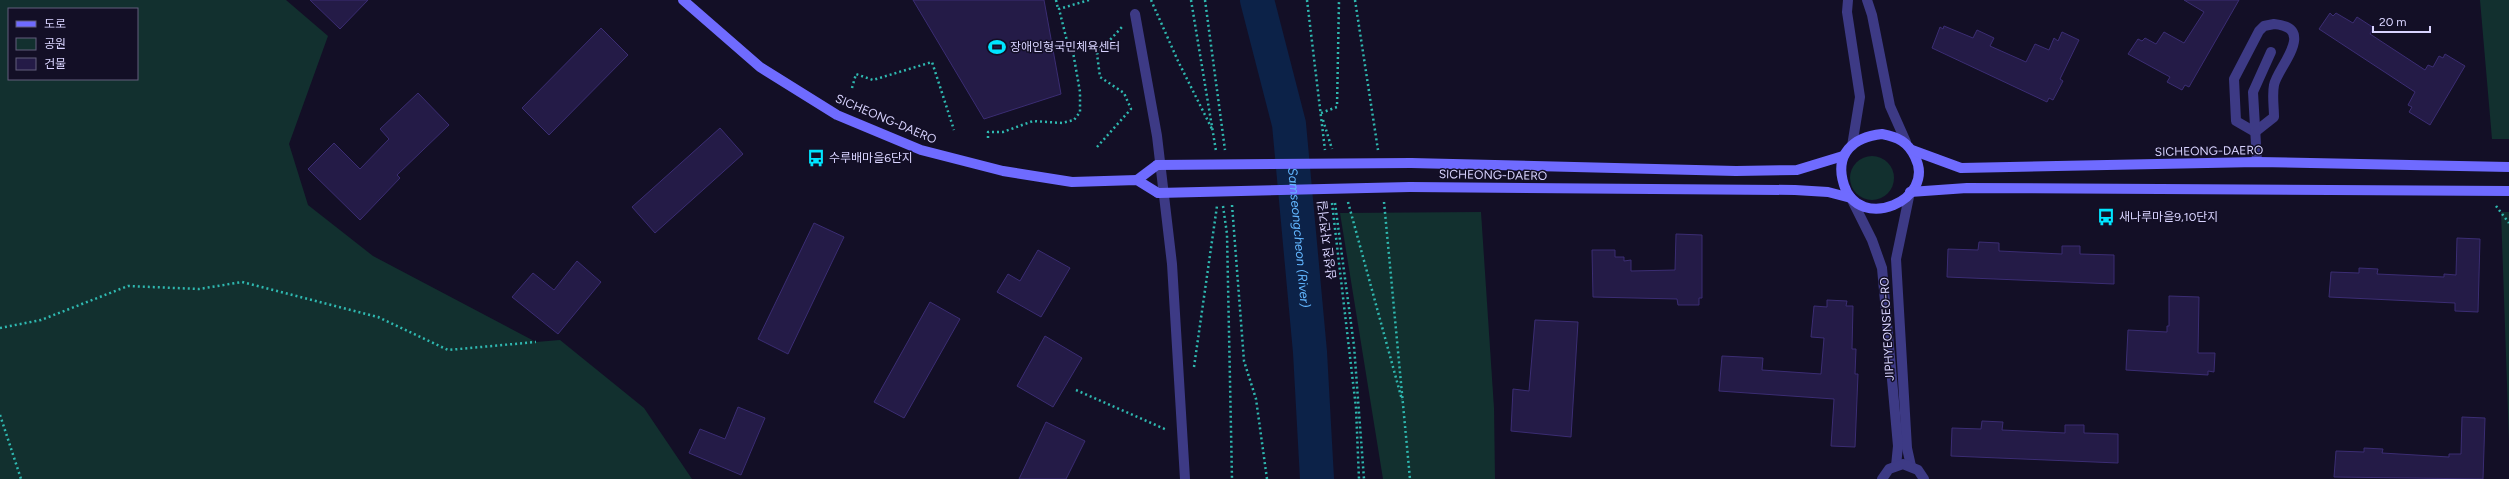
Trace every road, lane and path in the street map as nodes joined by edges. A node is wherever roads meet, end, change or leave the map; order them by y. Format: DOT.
graph roads {
  1 [pos="683,0"];
  2 [pos="1056,0"];
  3 [pos="1089,0"];
  4 [pos="1152,0"];
  5 [pos="1191,0"];
  6 [pos="1205,0"];
  7 [pos="1307,0"];
  8 [pos="1339,0"];
  9 [pos="1848,0"];
  10 [pos="1867,0"];
  11 [pos="1058,9"];
  12 [pos="1135,14"];
  13 [pos="2271,52"];
  14 [pos="852,88"];
  15 [pos="1321,113"];
  16 [pos="954,130"];
  17 [pos="1214,132"];
  18 [pos="2255,132"];
  19 [pos="988,138"];
  20 [pos="1852,146"];
  21 [pos="1909,146"];
  22 [pos="1097,148"];
  23 [pos="1225,151"];
  24 [pos="1326,151"];
  25 [pos="1217,156"];
  26 [pos="1334,156"];
  27 [pos="1843,156"];
  28 [pos="2257,162"];
  29 [pos="2509,167"];
  30 [pos="1137,180"];
  31 [pos="1910,192"];
  32 [pos="2509,192"];
  33 [pos="1231,198"];
  34 [pos="1851,198"];
  35 [pos="1347,200"];
  36 [pos="1217,203"];
  37 [pos="1223,203"];
  38 [pos="2496,206"];
  39 [pos="2509,223"];
  40 [pos="0,328"];
  41 [pos="536,342"];
  42 [pos="1193,374"];
  43 [pos="1076,390"];
  44 [pos="0,415"];
  45 [pos="1184,438"];
  46 [pos="1896,466"];
  47 [pos="1911,466"];
  48 [pos="21,479"];
  49 [pos="1185,479"];
  50 [pos="1232,479"];
  51 [pos="1267,479"];
  52 [pos="1358,479"];
  53 [pos="1364,479"];
  54 [pos="1410,479"];
  55 [pos="1882,479"];
  56 [pos="1924,479"];
  1 -- 30 [label="street, SICHEONG-DAERO"];
  2 -- 11 [label="path"];
  3 -- 11 [label="path"];
  4 -- 17 [label="path"];
  5 -- 17 [label="path"];
  6 -- 23 [label="path"];
  7 -- 15 [label="path"];
  8 -- 15 [label="path"];
  9 -- 20 [label="street"];
  10 -- 21 [label="street"];
  11 -- 19 [label="path"];
  12 -- 22 [label="path"];
  12 -- 45 [label="street"];
  13 -- 18 [label="street"];
  14 -- 16 [label="path"];
  15 -- 24 [label="path"];
  15 -- 26 [label="path"];
  17 -- 25 [label="path"];
  18 -- 18 [label="street"];
  18 -- 28 [label="street"];
  20 -- 21 [label="street"];
  20 -- 27 [label="street"];
  21 -- 28 [label="street, SICHEONG-DAERO"];
  21 -- 31 [label="street"];
  27 -- 30 [label="street, SICHEONG-DAERO, bridge"];
  27 -- 34 [label="street"];
  28 -- 29 [label="street, SICHEONG-DAERO"];
  30 -- 34 [label="street, SICHEONG-DAERO, bridge"];
  31 -- 32 [label="street"];
  31 -- 34 [label="street"];
  31 -- 47 [label="street, JIPHYEONSEO-RO"];
  33 -- 51 [label="path"];
  34 -- 46 [label="street, JIPHYEONSEO-RO"];
  35 -- 54 [label="path"];
  36 -- 42 [label="path"];
  37 -- 50 [label="path"];
  38 -- 39 [label="path"];
  40 -- 41 [label="path"];
  43 -- 45 [label="path"];
  44 -- 48 [label="path"];
  45 -- 49 [label="street"];
  46 -- 47 [label="street"];
  46 -- 55 [label="street"];
  47 -- 56 [label="street"];
  52 -- 53 [label="path, 삼성천 자전거길"];
}
